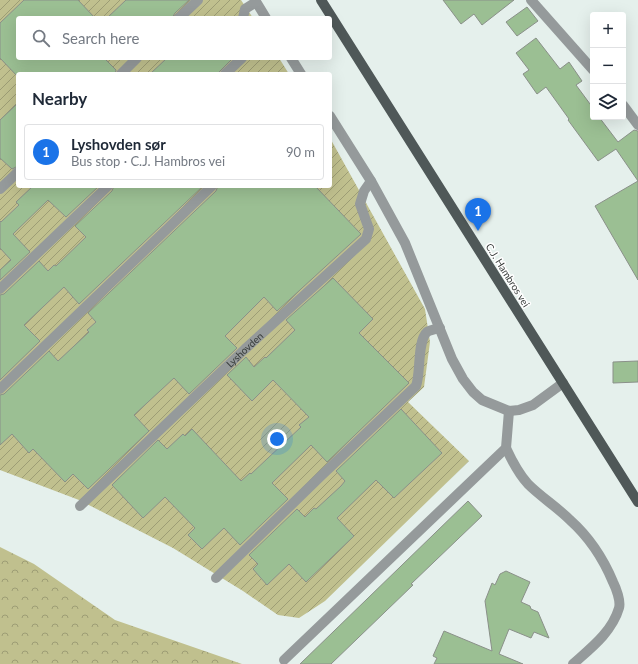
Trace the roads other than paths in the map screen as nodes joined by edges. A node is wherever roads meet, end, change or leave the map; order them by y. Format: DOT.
graph roads {
  1 [pos="198,0"];
  2 [pos="321,0"];
  3 [pos="531,0"];
  4 [pos="255,1"];
  5 [pos="181,16"];
  6 [pos="244,16"];
  7 [pos="265,16"];
  8 [pos="331,16"];
  9 [pos="332,17"];
  10 [pos="136,60"];
  11 [pos="240,60"];
  12 [pos="292,60"];
  13 [pos="590,67"];
  14 [pos="123,72"];
  15 [pos="227,72"];
  16 [pos="298,72"];
  17 [pos="626,109"];
  18 [pos="332,119"];
  19 [pos="638,125"];
  20 [pos="16,174"];
  21 [pos="371,181"];
  22 [pos="106,188"];
  23 [pos="210,188"];
  24 [pos="0,189"];
  25 [pos="0,289"];
  26 [pos="440,328"];
  27 [pos="563,383"];
  28 [pos="0,389"];
  29 [pos="509,411"];
  30 [pos="506,448"];
  31 [pos="638,502"];
  32 [pos="80,506"];
  33 [pos="216,578"];
  34 [pos="284,660"];
  35 [pos="573,664"];
  1 -- 5 [label="street"];
  2 -- 8 [label="main road, C.J. Hambros vei"];
  3 -- 13 [label="street"];
  4 -- 6 [label="street"];
  4 -- 7 [label="street"];
  9 -- 27 [label="main road, C.J. Hambros vei"];
  10 -- 14 [label="street"];
  11 -- 15 [label="street"];
  12 -- 16 [label="street"];
  17 -- 19 [label="street"];
  18 -- 21 [label="street"];
  20 -- 24 [label="street"];
  21 -- 26 [label="street"];
  21 -- 32 [label="street, Lyshovden"];
  22 -- 25 [label="street"];
  23 -- 28 [label="street"];
  26 -- 29 [label="street"];
  26 -- 33 [label="street"];
  27 -- 29 [label="street"];
  27 -- 31 [label="main road, C.J. Hambros vei"];
  29 -- 30 [label="street"];
  30 -- 34 [label="street"];
  30 -- 35 [label="street"];
}
